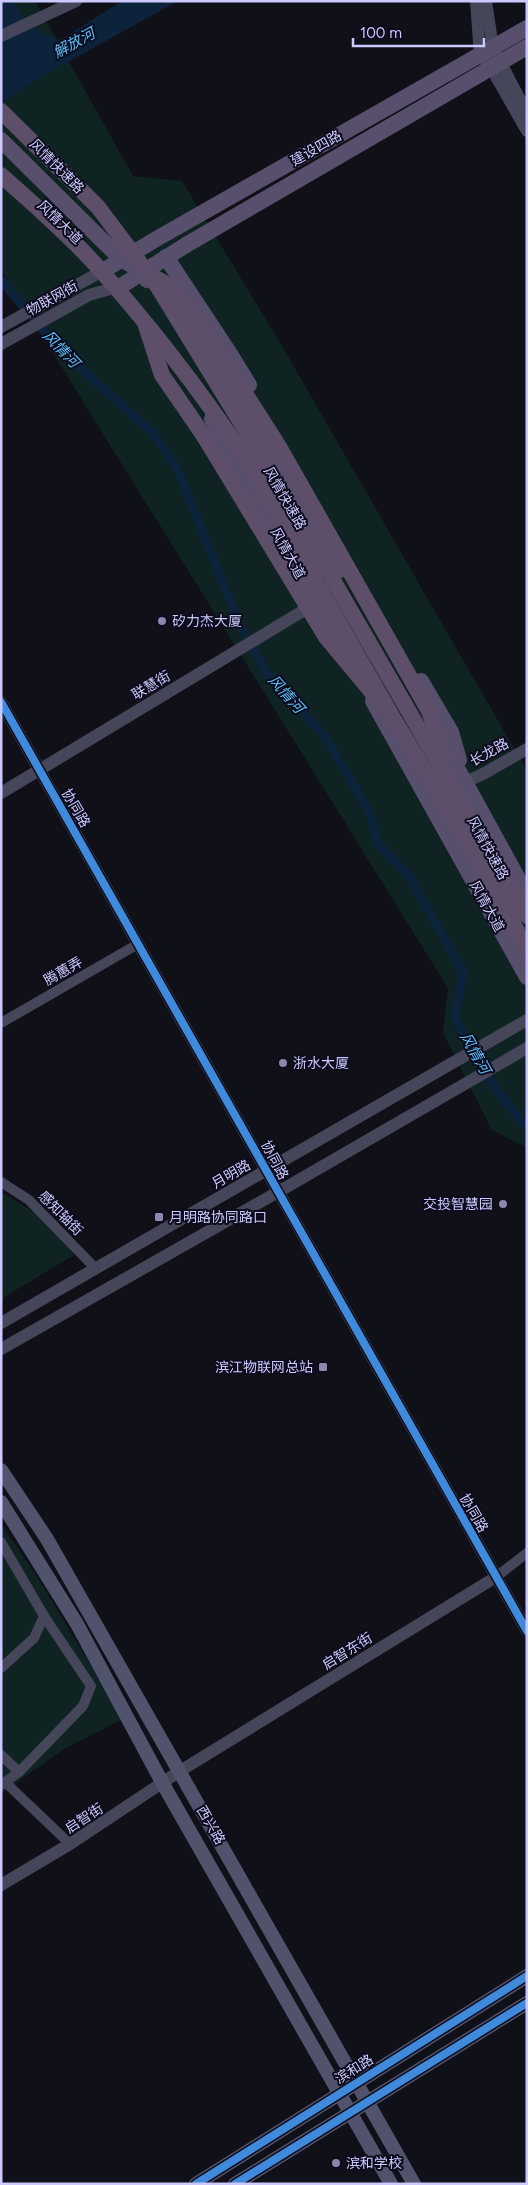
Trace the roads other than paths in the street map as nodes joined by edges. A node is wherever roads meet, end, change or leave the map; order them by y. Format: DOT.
graph roads {
  1 [pos="76,1"];
  2 [pos="476,1"];
  3 [pos="486,1"];
  4 [pos="60,4"];
  5 [pos="527,28"];
  6 [pos="1,36"];
  7 [pos="527,47"];
  8 [pos="490,58"];
  9 [pos="1,111"];
  10 [pos="527,113"];
  11 [pos="527,131"];
  12 [pos="1,140"];
  13 [pos="1,166"];
  14 [pos="1,175"];
  15 [pos="166,257"];
  16 [pos="121,259"];
  17 [pos="106,269"];
  18 [pos="142,271"];
  19 [pos="121,286"];
  20 [pos="141,311"];
  21 [pos="1,327"];
  22 [pos="1,344"];
  23 [pos="316,603"];
  24 [pos="1,702"];
  25 [pos="392,716"];
  26 [pos="527,749"];
  27 [pos="40,770"];
  28 [pos="460,785"];
  29 [pos="1,792"];
  30 [pos="527,895"];
  31 [pos="527,916"];
  32 [pos="138,944"];
  33 [pos="527,949"];
  34 [pos="527,977"];
  35 [pos="527,1020"];
  36 [pos="1,1023"];
  37 [pos="527,1048"];
  38 [pos="267,1170"];
  39 [pos="1,1182"];
  40 [pos="278,1192"];
  41 [pos="96,1268"];
  42 [pos="1,1322"];
  43 [pos="1,1349"];
  44 [pos="1,1470"];
  45 [pos="3,1507"];
  46 [pos="1,1542"];
  47 [pos="527,1553"];
  48 [pos="496,1577"];
  49 [pos="44,1616"];
  50 [pos="527,1631"];
  51 [pos="1,1668"];
  52 [pos="1,1755"];
  53 [pos="180,1771"];
  54 [pos="18,1772"];
  55 [pos="3,1783"];
  56 [pos="163,1784"];
  57 [pos="70,1844"];
  58 [pos="1,1885"];
  59 [pos="527,1976"];
  60 [pos="527,2003"];
  61 [pos="357,2082"];
  62 [pos="339,2093"];
  63 [pos="368,2101"];
  64 [pos="350,2112"];
  65 [pos="196,2184"];
  66 [pos="235,2184"];
  67 [pos="391,2184"];
  68 [pos="414,2184"];
  1 -- 4 [label="street"];
  2 -- 8 [label="street"];
  3 -- 8 [label="street"];
  4 -- 6 [label="street"];
  5 -- 8 [label="main road, 建设四路"];
  7 -- 8 [label="main road, 建设四路"];
  8 -- 10 [label="street"];
  8 -- 11 [label="street"];
  8 -- 15 [label="main road, 建设四路"];
  8 -- 16 [label="main road, 建设四路"];
  9 -- 28 [label="highway, 风情快速路, bridge"];
  12 -- 16 [label="main road, 风情大道"];
  13 -- 17 [label="main road, 风情大道"];
  14 -- 25 [label="highway, 风情快速路, bridge"];
  15 -- 18 [label="main road, 建设四路"];
  15 -- 28 [label="main road"];
  16 -- 17 [label="main road, 建设四路"];
  16 -- 18 [label="main road, 风情大道"];
  17 -- 19 [label="main road, 风情大道"];
  17 -- 21 [label="street, 物联网街"];
  18 -- 19 [label="main road, 建设四路"];
  18 -- 28 [label="main road, 风情大道"];
  18 -- 28 [label="highway, bridge"];
  19 -- 20 [label="main road, 风情大道"];
  19 -- 22 [label="street, 物联网街"];
  20 -- 23 [label="main road, 风情大道"];
  20 -- 25 [label="highway, bridge"];
  23 -- 27 [label="street, 联慧街"];
  23 -- 34 [label="main road, 风情大道"];
  24 -- 27 [label="street, 协同路"];
  25 -- 33 [label="highway, 风情快速路"];
  26 -- 28 [label="street, 长龙路"];
  27 -- 29 [label="street, 联慧街"];
  27 -- 32 [label="street, 协同路"];
  28 -- 30 [label="main road, 风情大道"];
  28 -- 31 [label="highway, 风情快速路, bridge"];
  32 -- 36 [label="street, 腾蕙弄"];
  32 -- 38 [label="street, 协同路"];
  35 -- 38 [label="street, 月明路"];
  37 -- 40 [label="street"];
  38 -- 40 [label="street, 协同路"];
  38 -- 41 [label="street, 月明路"];
  39 -- 41 [label="street, 感知轴街"];
  40 -- 43 [label="street"];
  40 -- 48 [label="street, 协同路"];
  41 -- 42 [label="street, 月明路"];
  44 -- 53 [label="main road, 西兴路"];
  45 -- 56 [label="main road, 西兴路"];
  46 -- 49 [label="street"];
  47 -- 48 [label="street, 启智东街"];
  48 -- 50 [label="street, 协同路"];
  48 -- 53 [label="street, 启智东街"];
  49 -- 51 [label="street"];
  49 -- 54 [label="street"];
  52 -- 54 [label="street"];
  53 -- 56 [label="street, 启智街"];
  53 -- 61 [label="main road, 西兴路"];
  54 -- 55 [label="street"];
  55 -- 57 [label="street"];
  56 -- 57 [label="street, 启智街"];
  56 -- 62 [label="main road, 西兴路"];
  57 -- 58 [label="street, 启智街"];
  59 -- 61 [label="main road, 滨和路"];
  60 -- 63 [label="main road"];
  61 -- 62 [label="main road, 滨和路"];
  61 -- 63 [label="main road, 西兴路"];
  62 -- 64 [label="main road, 西兴路"];
  62 -- 65 [label="main road, 滨和路"];
  63 -- 64 [label="main road"];
  63 -- 68 [label="main road, 西兴路"];
  64 -- 66 [label="main road"];
  64 -- 67 [label="main road, 西兴路"];
}
